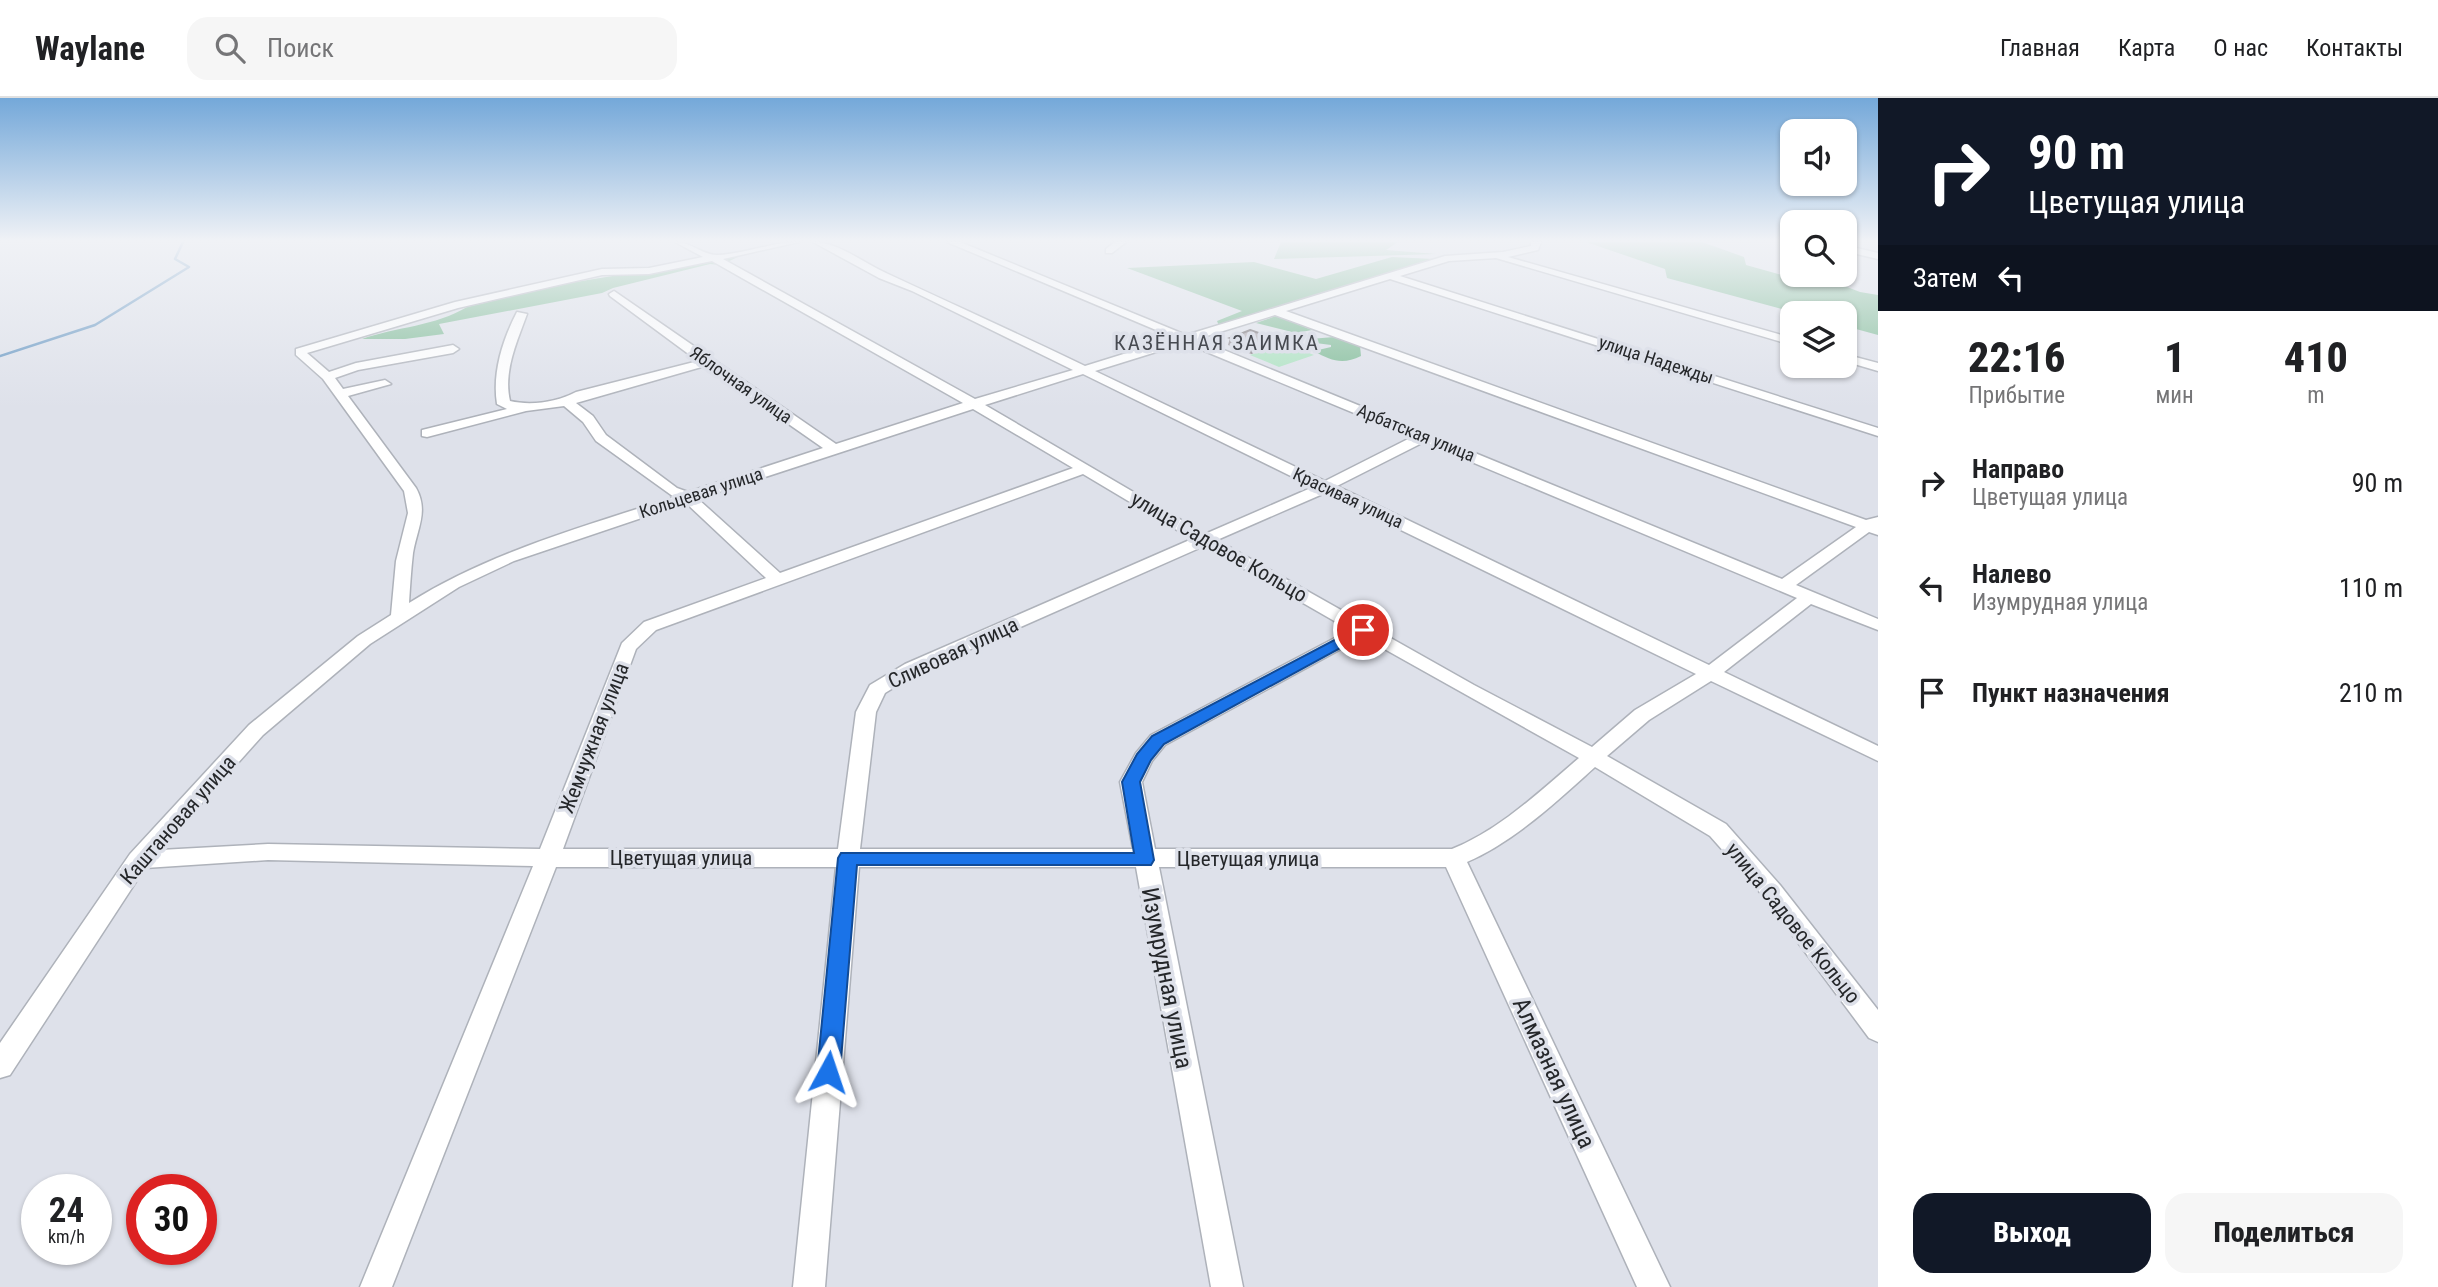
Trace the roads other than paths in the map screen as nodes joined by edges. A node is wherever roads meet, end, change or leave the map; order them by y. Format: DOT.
graph roads {
  1 [pos="488,297"];
  2 [pos="619,297"];
  3 [pos="783,297"];
  4 [pos="933,297"];
  5 [pos="1087,297"];
  6 [pos="1326,297"];
  7 [pos="1457,297"];
  8 [pos="1637,297"];
  9 [pos="1278,312"];
  10 [pos="521,314"];
  11 [pos="1184,338"];
  12 [pos="1780,339"];
  13 [pos="453,349"];
  14 [pos="1857,360"];
  15 [pos="707,362"];
  16 [pos="1878,366"];
  17 [pos="1084,371"];
  18 [pos="327,376"];
  19 [pos="385,384"];
  20 [pos="338,394"];
  21 [pos="567,402"];
  22 [pos="974,404"];
  23 [pos="522,408"];
  24 [pos="1878,432"];
  25 [pos="427,433"];
  26 [pos="1426,436"];
  27 [pos="835,450"];
  28 [pos="1085,469"];
  29 [pos="1323,488"];
  30 [pos="688,497"];
  31 [pos="1875,525"];
  32 [pos="1205,540"];
  33 [pos="776,579"];
  34 [pos="1784,586"];
  35 [pos="1809,597"];
  36 [pos="400,615"];
  37 [pos="1878,625"];
  38 [pos="1363,630"];
  39 [pos="1710,673"];
  40 [pos="1878,754"];
  41 [pos="1593,757"];
  42 [pos="548,858"];
  43 [pos="848,858"];
  44 [pos="1454,858"];
  45 [pos="138,860"];
  46 [pos="1144,860"];
  47 [pos="1878,1030"];
  48 [pos="0,1066"];
  49 [pos="376,1287"];
  50 [pos="809,1287"];
  51 [pos="1227,1287"];
  52 [pos="1654,1287"];
  1 -- 18 [label="street"];
  2 -- 15 [label="street, Яблочная улица"];
  3 -- 22 [label="street, улица Садовое Кольцо"];
  4 -- 17 [label="street, Красивая улица"];
  5 -- 11 [label="street, Арбатская улица"];
  6 -- 9 [label="street, Кольцевая улица"];
  7 -- 24 [label="street, улица Надежды"];
  8 -- 12 [label="street"];
  9 -- 11 [label="street, Кольцевая улица"];
  9 -- 31 [label="street"];
  10 -- 23 [label="street"];
  11 -- 17 [label="street, Кольцевая улица"];
  11 -- 26 [label="street, Арбатская улица"];
  13 -- 18 [label="street"];
  14 -- 16 [label="street"];
  15 -- 21 [label="street"];
  15 -- 27 [label="street, Яблочная улица"];
  17 -- 22 [label="street, Кольцевая улица"];
  17 -- 29 [label="street, Красивая улица"];
  18 -- 20 [label="street"];
  19 -- 20 [label="street"];
  20 -- 36 [label="street"];
  21 -- 23 [label="street"];
  21 -- 30 [label="street"];
  22 -- 27 [label="street, Кольцевая улица"];
  22 -- 28 [label="street, улица Садовое Кольцо"];
  23 -- 25 [label="street"];
  26 -- 29 [label="street, Сливовая улица"];
  26 -- 34 [label="street, Арбатская улица"];
  27 -- 30 [label="street, Кольцевая улица"];
  28 -- 32 [label="street, улица Садовое Кольцо"];
  28 -- 33 [label="street, Жемчужная улица"];
  29 -- 32 [label="street, Сливовая улица"];
  29 -- 39 [label="street, Красивая улица"];
  30 -- 33 [label="street"];
  30 -- 36 [label="street, Кольцевая улица"];
  31 -- 34 [label="street"];
  32 -- 38 [label="street, улица Садовое Кольцо"];
  32 -- 43 [label="street, Сливовая улица"];
  33 -- 42 [label="street, Жемчужная улица"];
  34 -- 35 [label="street, Арбатская улица"];
  35 -- 37 [label="street, Арбатская улица"];
  35 -- 39 [label="street, Цветущая улица"];
  36 -- 45 [label="street, Каштановая улица"];
  38 -- 41 [label="street, улица Садовое Кольцо"];
  38 -- 46 [label="street, Изумрудная улица"];
  39 -- 40 [label="street, Красивая улица"];
  39 -- 41 [label="street, Цветущая улица"];
  41 -- 44 [label="street, Цветущая улица"];
  41 -- 47 [label="street, улица Садовое Кольцо"];
  42 -- 43 [label="street, Цветущая улица"];
  42 -- 45 [label="street, Цветущая улица"];
  42 -- 49 [label="street, Жемчужная улица"];
  43 -- 46 [label="street, Цветущая улица"];
  43 -- 50 [label="street, Сливовая улица"];
  44 -- 46 [label="street, Цветущая улица"];
  44 -- 52 [label="street, Алмазная улица"];
  45 -- 48 [label="street, Каштановая улица"];
  46 -- 51 [label="street, Изумрудная улица"];
}
